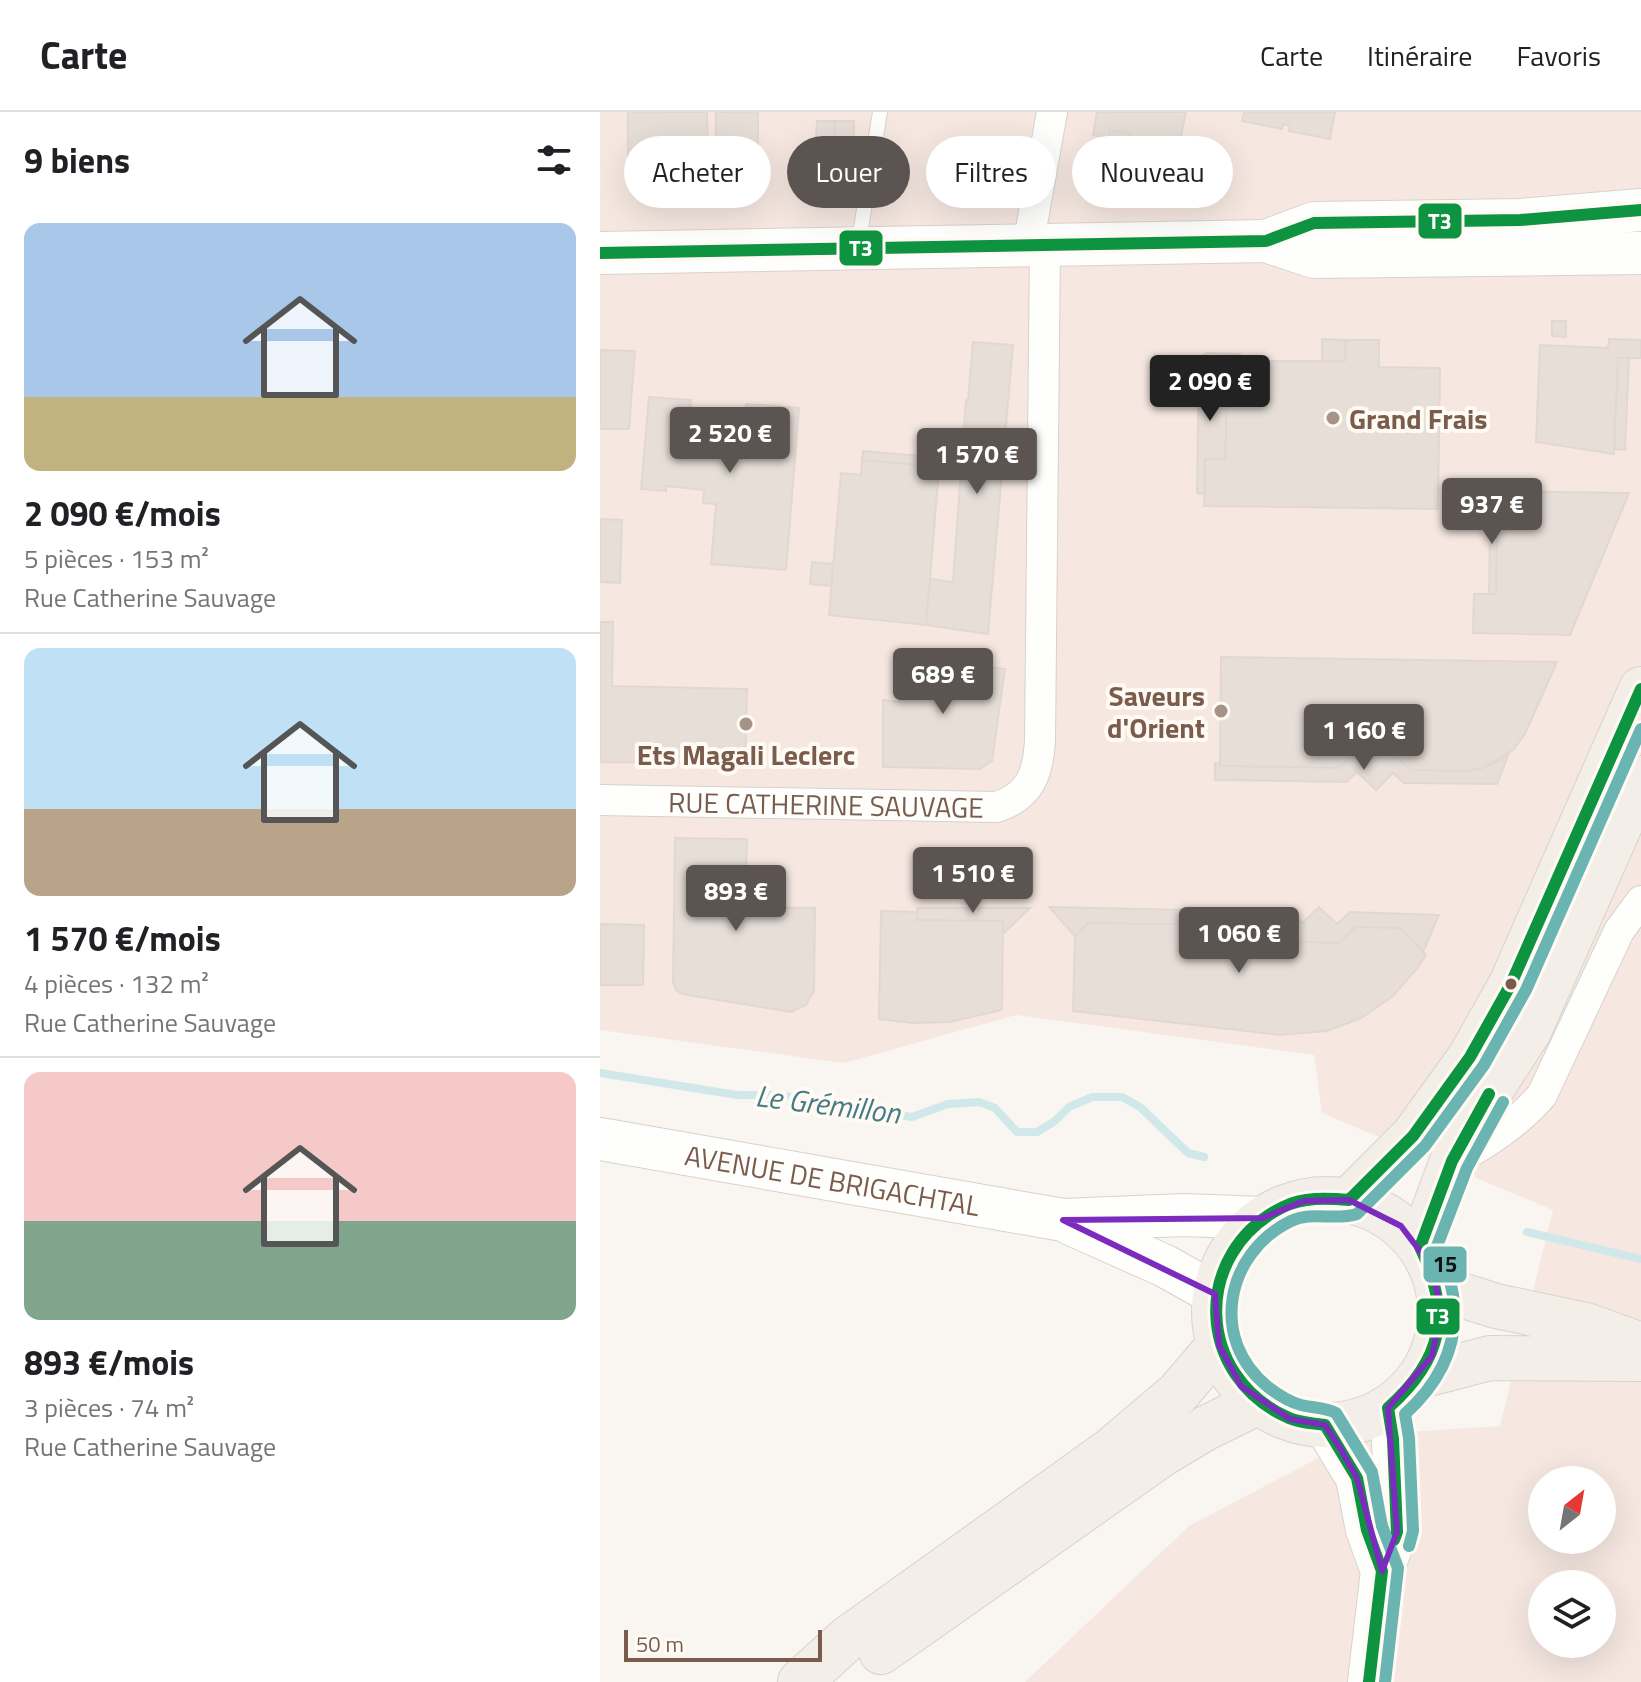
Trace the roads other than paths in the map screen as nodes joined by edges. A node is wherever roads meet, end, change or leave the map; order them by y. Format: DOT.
graph roads {
  1 [pos="880,112"];
  2 [pos="1052,112"];
  3 [pos="1641,210"];
  4 [pos="1266,241"];
  5 [pos="1036,246"];
  6 [pos="857,250"];
  7 [pos="600,253"];
  8 [pos="1641,253"];
  9 [pos="1641,689"];
  10 [pos="1641,778"];
  11 [pos="600,800"];
  12 [pos="1641,901"];
  13 [pos="600,1139"];
  14 [pos="1452,1161"];
  15 [pos="1349,1200"];
  16 [pos="1263,1218"];
  17 [pos="1063,1220"];
  18 [pos="1420,1247"];
  19 [pos="1439,1288"];
  20 [pos="1215,1294"];
  21 [pos="1219,1345"];
  22 [pos="1641,1345"];
  23 [pos="1641,1359"];
  24 [pos="1421,1376"];
  25 [pos="1259,1402"];
  26 [pos="1388,1408"];
  27 [pos="1325,1425"];
  28 [pos="1382,1571"];
  29 [pos="800,1682"];
  30 [pos="831,1682"];
  31 [pos="1369,1682"];
  1 -- 6 [label="lane"];
  2 -- 5 [label="street, RUE CATHERINE SAUVAGE"];
  3 -- 4 [label="street"];
  4 -- 5 [label="street"];
  4 -- 8 [label="street"];
  5 -- 6 [label="street"];
  5 -- 11 [label="street, RUE CATHERINE SAUVAGE"];
  6 -- 7 [label="street"];
  9 -- 15 [label="main road"];
  10 -- 14 [label="main road"];
  12 -- 14 [label="street"];
  13 -- 17 [label="street, AVENUE DE BRIGACHTAL"];
  14 -- 18 [label="main road"];
  15 -- 16 [label="main road"];
  15 -- 18 [label="main road"];
  16 -- 17 [label="street, AVENUE DE BRIGACHTAL"];
  16 -- 20 [label="main road"];
  17 -- 20 [label="street, AVENUE DE BRIGACHTAL"];
  18 -- 19 [label="main road"];
  19 -- 22 [label="main road"];
  19 -- 24 [label="main road"];
  20 -- 21 [label="main road"];
  21 -- 25 [label="main road"];
  21 -- 29 [label="main road"];
  23 -- 24 [label="main road"];
  24 -- 26 [label="main road"];
  25 -- 27 [label="main road"];
  25 -- 30 [label="main road"];
  26 -- 27 [label="main road"];
  26 -- 28 [label="street"];
  27 -- 28 [label="street"];
  28 -- 31 [label="street"];
}
